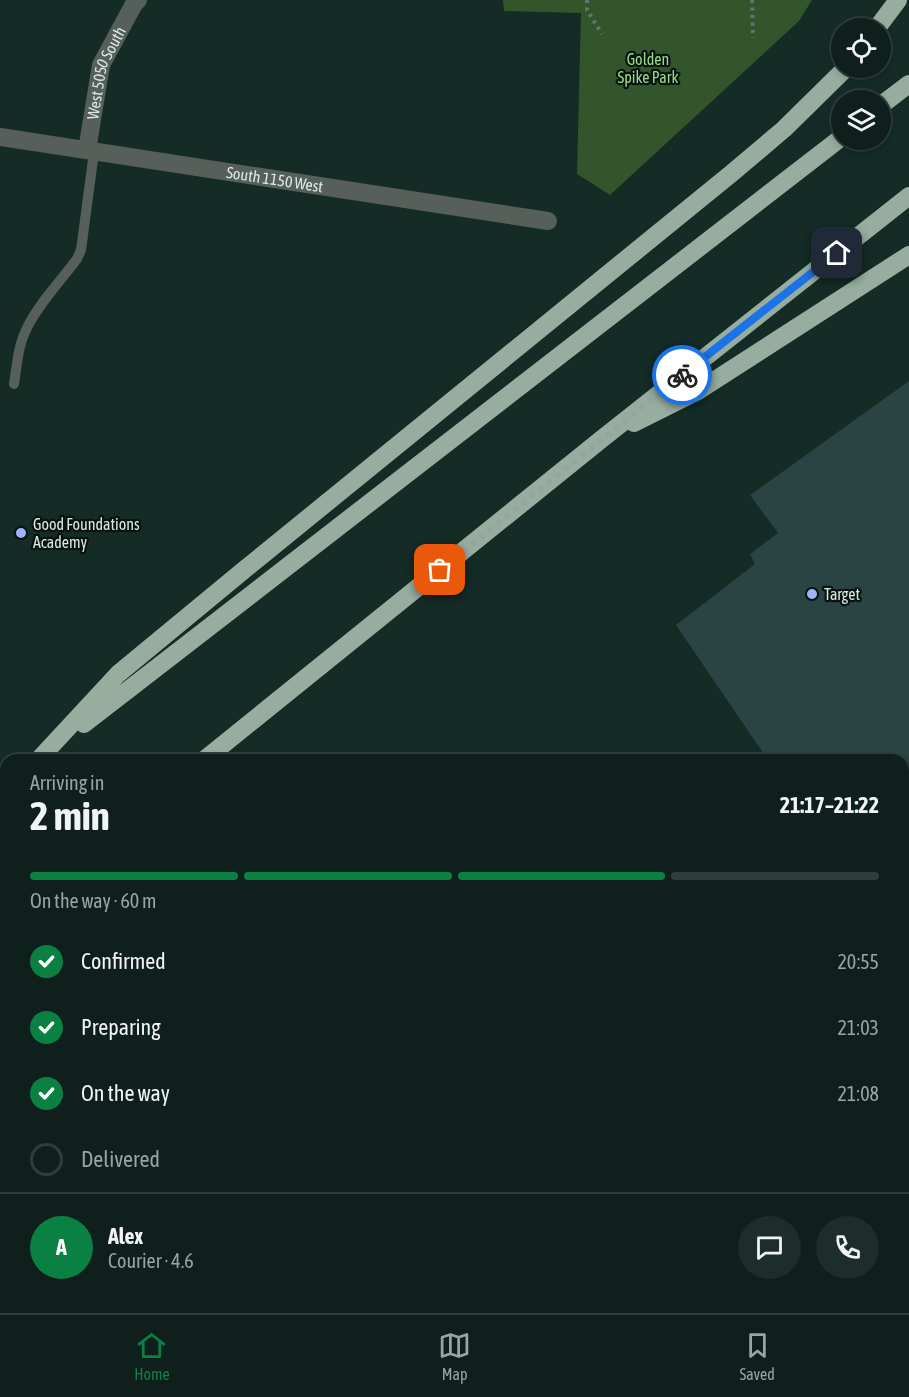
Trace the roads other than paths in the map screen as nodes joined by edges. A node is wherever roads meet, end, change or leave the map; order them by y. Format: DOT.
graph roads {
  1 [pos="138,0"];
  2 [pos="898,0"];
  3 [pos="884,18"];
  4 [pos="836,78"];
  5 [pos="909,84"];
  6 [pos="891,98"];
  7 [pos="0,137"];
  8 [pos="831,146"];
  9 [pos="90,151"];
  10 [pos="909,196"];
  11 [pos="548,221"];
  12 [pos="909,255"];
  13 [pos="14,384"];
  14 [pos="603,438"];
  15 [pos="44,754"];
  16 [pos="45,754"];
  17 [pos="211,754"];
  1 -- 9 [label="street, West 5050 South"];
  2 -- 3 [label="highway"];
  4 -- 15 [label="highway"];
  5 -- 6 [label="highway"];
  7 -- 9 [label="street, South 1150 West"];
  8 -- 16 [label="highway"];
  9 -- 11 [label="street, South 1150 West"];
  9 -- 13 [label="lane"];
  10 -- 14 [label="highway"];
  12 -- 14 [label="highway"];
  14 -- 17 [label="highway"];
}
